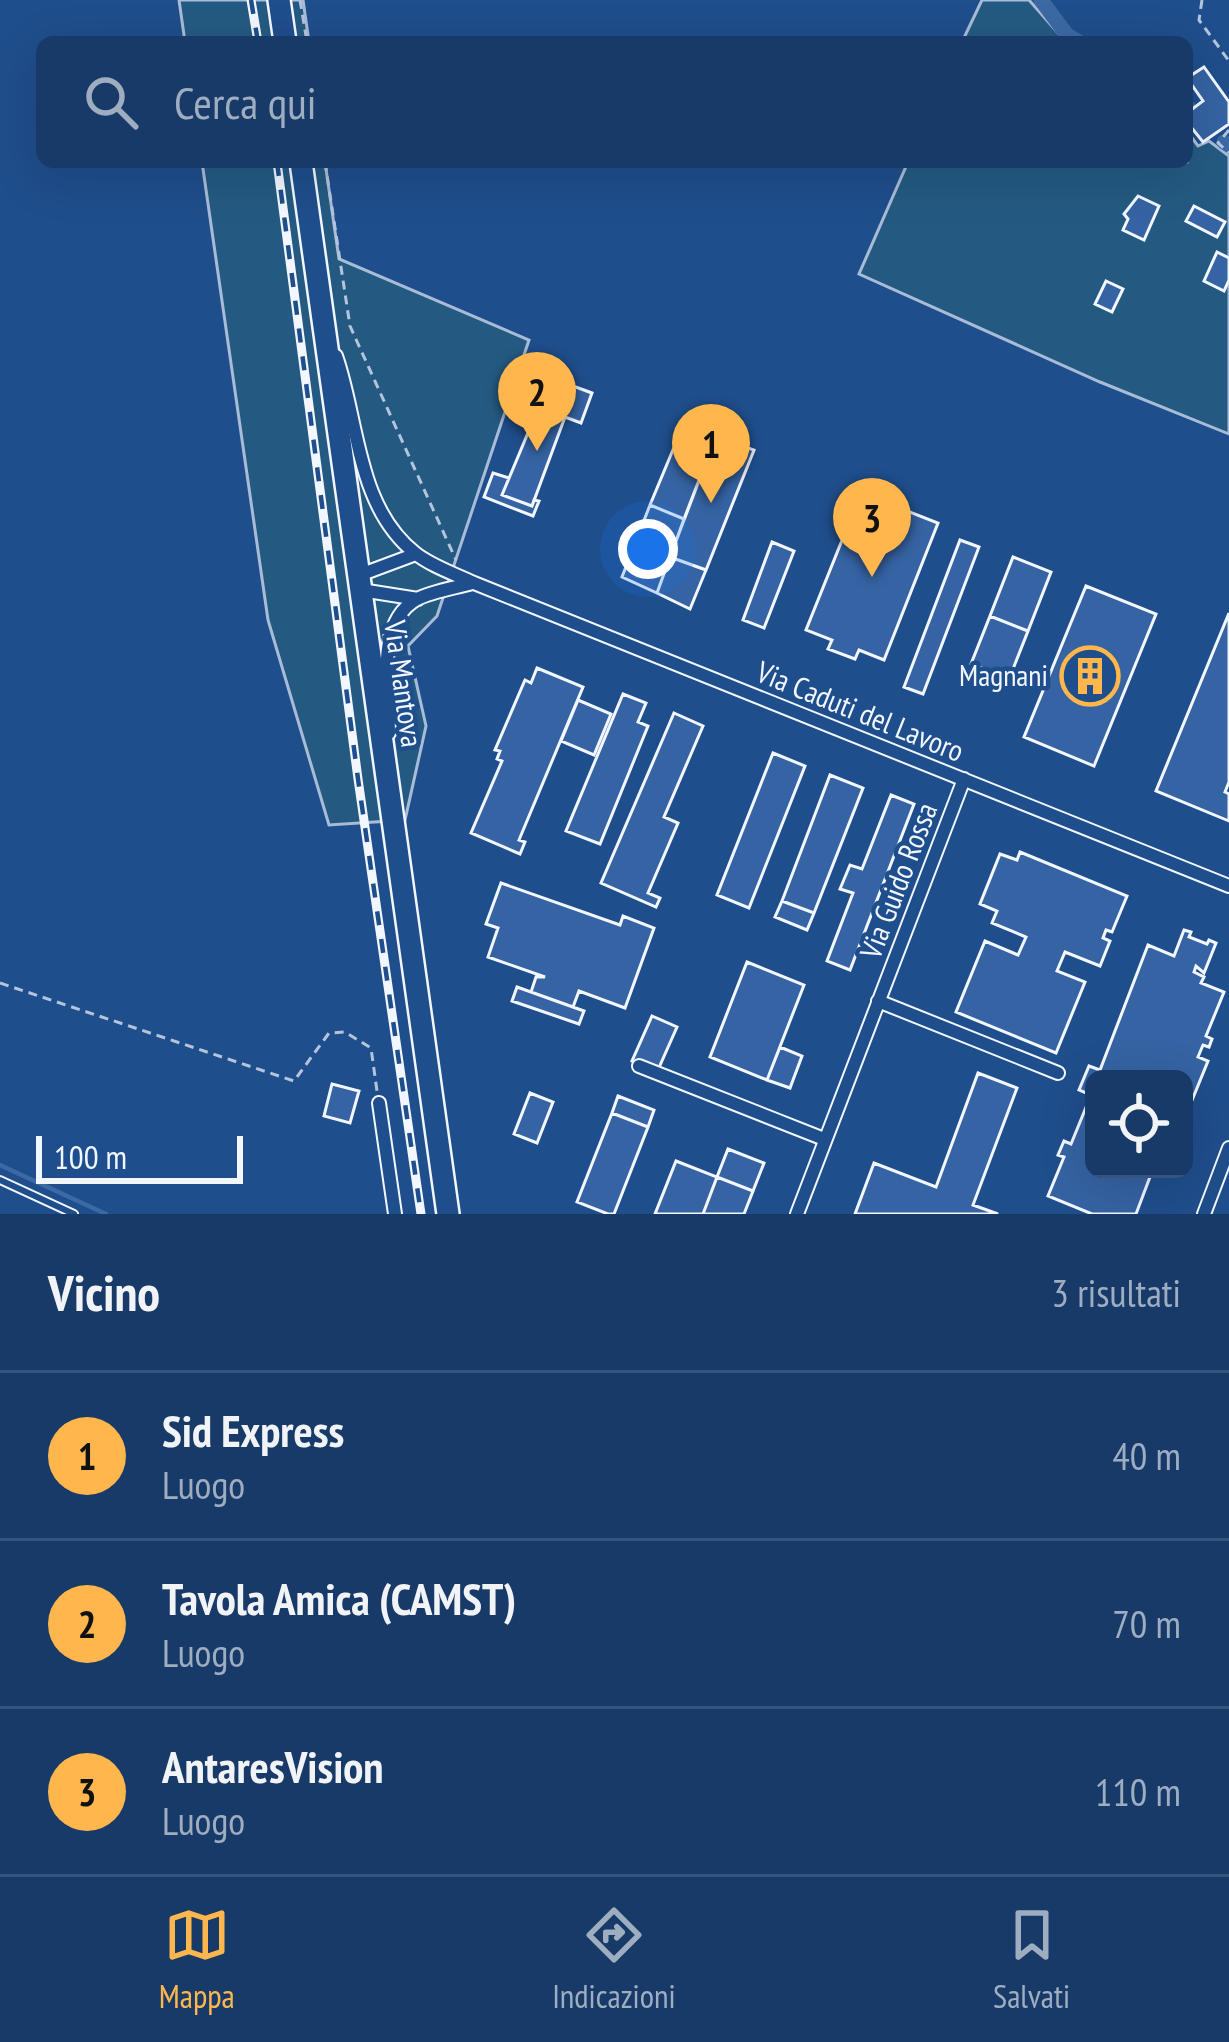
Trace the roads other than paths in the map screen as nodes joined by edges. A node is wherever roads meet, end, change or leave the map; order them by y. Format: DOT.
graph roads {
  1 [pos="279,0"];
  2 [pos="284,36"];
  3 [pos="302,168"];
  4 [pos="322,317"];
  5 [pos="416,554"];
  6 [pos="469,580"];
  7 [pos="358,583"];
  8 [pos="418,599"];
  9 [pos="964,779"];
  10 [pos="391,805"];
  11 [pos="1229,886"];
  12 [pos="878,1000"];
  13 [pos="639,1066"];
  14 [pos="1058,1073"];
  15 [pos="379,1103"];
  16 [pos="824,1139"];
  17 [pos="1229,1148"];
  18 [pos="0,1180"];
  19 [pos="74,1214"];
  20 [pos="395,1214"];
  21 [pos="448,1214"];
  22 [pos="797,1214"];
  23 [pos="1204,1214"];
  1 -- 2 [label="main road"];
  3 -- 4 [label="main road, Via Mantova"];
  4 -- 5 [label="street, Via Caduti del Lavoro"];
  4 -- 7 [label="main road, Via Mantova"];
  5 -- 6 [label="street, Via Caduti del Lavoro"];
  5 -- 7 [label="street"];
  6 -- 8 [label="street"];
  6 -- 9 [label="street, Via Caduti del Lavoro"];
  7 -- 8 [label="street"];
  7 -- 10 [label="main road, Via Mantova"];
  8 -- 10 [label="street"];
  9 -- 11 [label="street, Via Caduti del Lavoro"];
  9 -- 12 [label="street, Via Guido Rossa"];
  10 -- 21 [label="main road, Via Mantova"];
  12 -- 14 [label="street, Via Guido Rossa"];
  12 -- 16 [label="street, Via Guido Rossa"];
  13 -- 16 [label="street"];
  15 -- 20 [label="street"];
  16 -- 22 [label="street, Via Guido Rossa"];
  17 -- 23 [label="street"];
  18 -- 19 [label="lane"];
}
